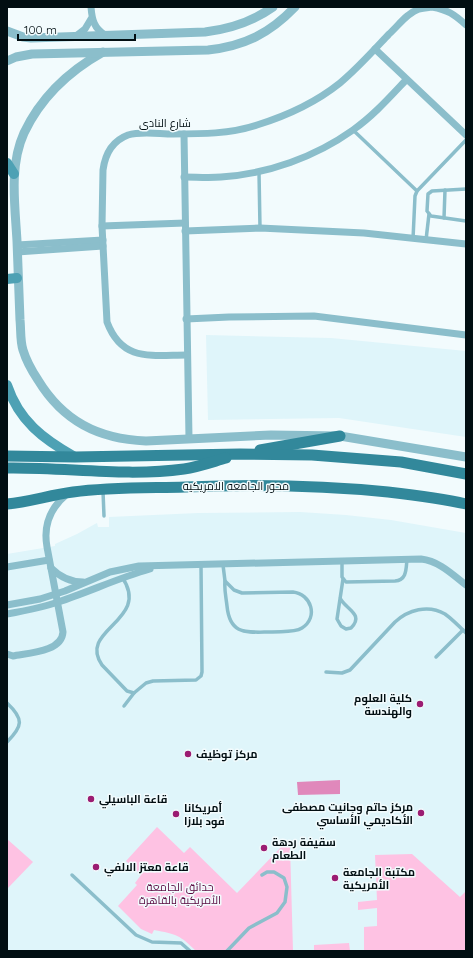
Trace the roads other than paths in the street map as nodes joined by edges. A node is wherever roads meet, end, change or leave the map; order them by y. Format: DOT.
graph roads {
  1 [pos="91,7"];
  2 [pos="273,7"];
  3 [pos="295,7"];
  4 [pos="431,7"];
  5 [pos="92,19"];
  6 [pos="466,25"];
  7 [pos="7,32"];
  8 [pos="105,35"];
  9 [pos="76,36"];
  10 [pos="52,37"];
  11 [pos="375,49"];
  12 [pos="103,52"];
  13 [pos="52,53"];
  14 [pos="7,61"];
  15 [pos="406,80"];
  16 [pos="354,130"];
  17 [pos="184,134"];
  18 [pos="466,136"];
  19 [pos="466,140"];
  20 [pos="7,162"];
  21 [pos="259,172"];
  22 [pos="14,174"];
  23 [pos="184,177"];
  24 [pos="466,189"];
  25 [pos="445,190"];
  26 [pos="417,191"];
  27 [pos="428,214"];
  28 [pos="444,218"];
  29 [pos="466,221"];
  30 [pos="102,226"];
  31 [pos="185,227"];
  32 [pos="260,228"];
  33 [pos="413,238"];
  34 [pos="426,240"];
  35 [pos="103,243"];
  36 [pos="466,244"];
  37 [pos="17,249"];
  38 [pos="12,278"];
  39 [pos="186,320"];
  40 [pos="466,335"];
  41 [pos="187,355"];
  42 [pos="7,385"];
  43 [pos="340,436"];
  44 [pos="189,438"];
  45 [pos="240,454"];
  46 [pos="7,456"];
  47 [pos="75,457"];
  48 [pos="466,457"];
  49 [pos="7,468"];
  50 [pos="466,474"];
  51 [pos="103,490"];
  52 [pos="70,493"];
  53 [pos="7,504"];
  54 [pos="465,504"];
  55 [pos="104,516"];
  56 [pos="407,559"];
  57 [pos="342,562"];
  58 [pos="50,564"];
  59 [pos="201,565"];
  60 [pos="223,565"];
  61 [pos="7,567"];
  62 [pos="160,567"];
  63 [pos="122,577"];
  64 [pos="343,579"];
  65 [pos="225,581"];
  66 [pos="85,582"];
  67 [pos="466,585"];
  68 [pos="56,594"];
  69 [pos="340,598"];
  70 [pos="57,602"];
  71 [pos="7,605"];
  72 [pos="7,614"];
  73 [pos="464,631"];
  74 [pos="7,654"];
  75 [pos="436,657"];
  76 [pos="326,672"];
  77 [pos="134,693"];
  78 [pos="7,703"];
  79 [pos="124,706"];
  80 [pos="7,742"];
  81 [pos="72,875"];
  82 [pos="262,875"];
  83 [pos="190,951"];
  84 [pos="227,951"];
  1 -- 5 [label="street"];
  2 -- 8 [label="street"];
  3 -- 12 [label="street"];
  4 -- 6 [label="street, شارع النادى"];
  4 -- 11 [label="street, شارع النادى"];
  5 -- 8 [label="street"];
  5 -- 9 [label="street"];
  7 -- 10 [label="street"];
  8 -- 9 [label="street"];
  9 -- 10 [label="street"];
  10 -- 13 [label="street"];
  11 -- 15 [label="street"];
  11 -- 17 [label="street, شارع النادى"];
  12 -- 13 [label="street"];
  12 -- 22 [label="street"];
  13 -- 14 [label="street"];
  15 -- 16 [label="street"];
  15 -- 18 [label="street"];
  16 -- 21 [label="street"];
  16 -- 26 [label="lane"];
  17 -- 23 [label="street"];
  17 -- 30 [label="street, شارع النادى"];
  19 -- 26 [label="lane"];
  20 -- 22 [label="main road"];
  21 -- 23 [label="street"];
  21 -- 32 [label="lane"];
  22 -- 37 [label="street"];
  23 -- 31 [label="street"];
  24 -- 25 [label="lane"];
  25 -- 27 [label="lane"];
  25 -- 28 [label="lane"];
  26 -- 33 [label="lane"];
  27 -- 28 [label="lane"];
  27 -- 34 [label="lane"];
  28 -- 29 [label="lane"];
  30 -- 31 [label="street"];
  30 -- 35 [label="street, شارع النادى"];
  31 -- 32 [label="street"];
  31 -- 39 [label="street"];
  32 -- 33 [label="street"];
  33 -- 34 [label="street"];
  34 -- 36 [label="street"];
  35 -- 37 [label="street"];
  35 -- 41 [label="street, شارع النادى"];
  37 -- 38 [label="street"];
  38 -- 44 [label="street"];
  39 -- 40 [label="street"];
  39 -- 41 [label="street"];
  41 -- 44 [label="street"];
  42 -- 47 [label="main road"];
  43 -- 44 [label="street"];
  43 -- 45 [label="main road"];
  43 -- 48 [label="street"];
  45 -- 47 [label="main road"];
  45 -- 49 [label="main road"];
  45 -- 50 [label="main road"];
  46 -- 47 [label="main road"];
  51 -- 52 [label="main road, محور الجامعه الامريكيه"];
  51 -- 54 [label="main road, محور الجامعه الامريكيه"];
  51 -- 55 [label="lane"];
  52 -- 53 [label="main road, محور الجامعه الامريكيه"];
  52 -- 58 [label="street"];
  56 -- 57 [label="street"];
  56 -- 64 [label="lane"];
  56 -- 67 [label="street"];
  57 -- 60 [label="street"];
  57 -- 64 [label="lane"];
  58 -- 61 [label="street"];
  58 -- 66 [label="street"];
  58 -- 68 [label="street"];
  59 -- 60 [label="street"];
  59 -- 62 [label="street"];
  59 -- 77 [label="lane"];
  60 -- 65 [label="lane"];
  62 -- 63 [label="street"];
  62 -- 66 [label="street"];
  63 -- 70 [label="street"];
  63 -- 77 [label="lane"];
  64 -- 69 [label="lane"];
  65 -- 65 [label="lane"];
  66 -- 68 [label="street"];
  68 -- 70 [label="street"];
  68 -- 71 [label="street"];
  69 -- 69 [label="lane"];
  70 -- 72 [label="street"];
  70 -- 74 [label="street"];
  73 -- 75 [label="lane"];
  73 -- 76 [label="lane"];
  77 -- 79 [label="lane"];
  78 -- 80 [label="lane"];
  81 -- 83 [label="lane"];
  82 -- 84 [label="lane"];
}
